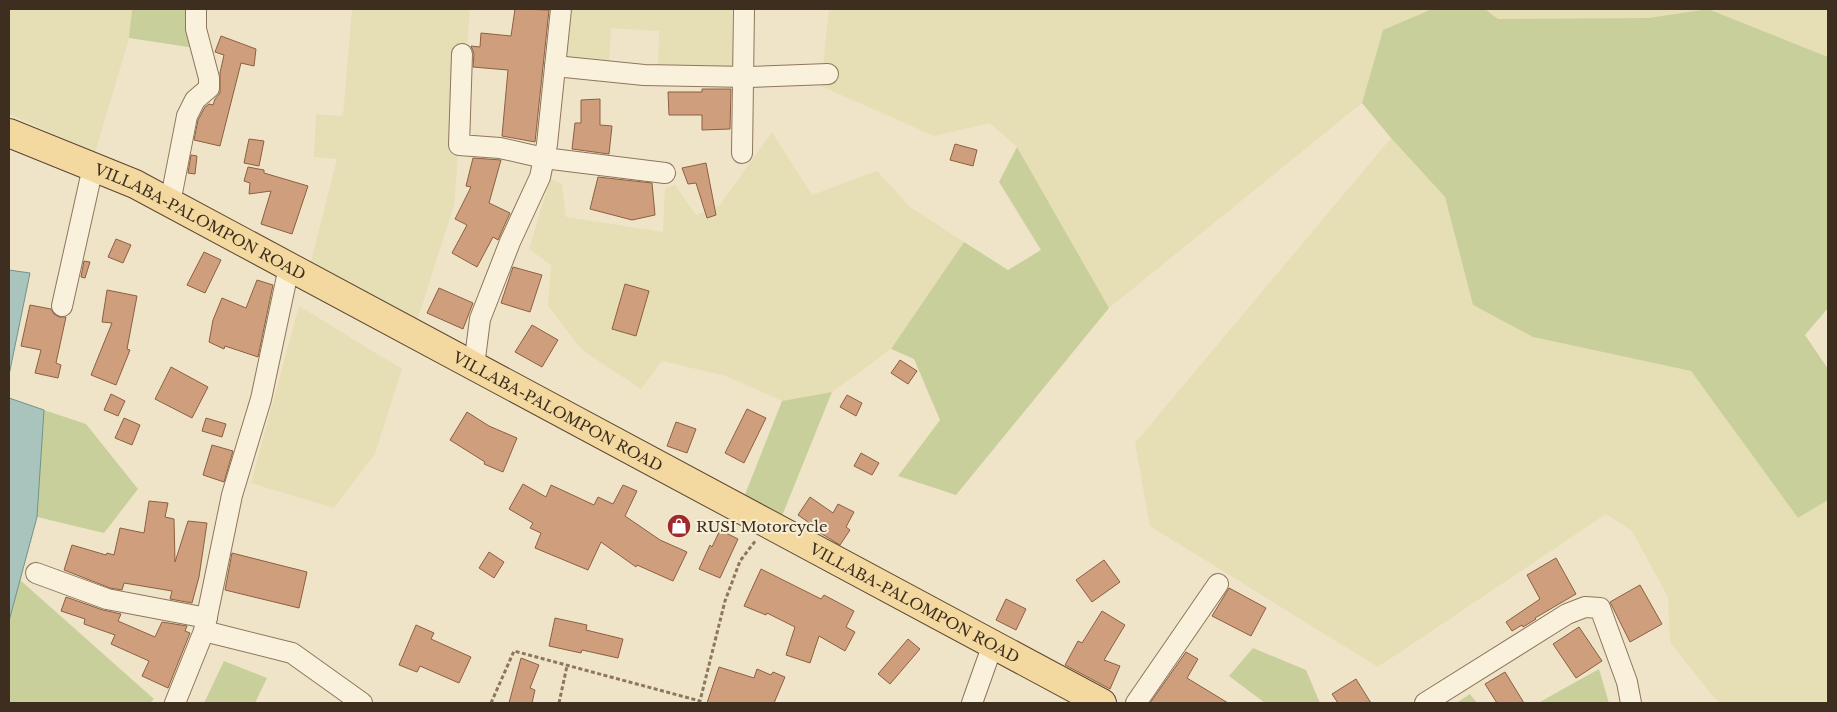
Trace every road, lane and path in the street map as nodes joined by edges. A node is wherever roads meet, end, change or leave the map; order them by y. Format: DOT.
graph roads {
  1 [pos="196,9"];
  2 [pos="561,9"];
  3 [pos="744,9"];
  4 [pos="462,54"];
  5 [pos="555,66"];
  6 [pos="828,74"];
  7 [pos="743,77"];
  8 [pos="9,133"];
  9 [pos="742,153"];
  10 [pos="544,158"];
  11 [pos="93,168"];
  12 [pos="665,173"];
  13 [pos="170,203"];
  14 [pos="289,267"];
  15 [pos="62,306"];
  16 [pos="474,366"];
  17 [pos="768,524"];
  18 [pos="36,573"];
  19 [pos="1218,584"];
  20 [pos="205,625"];
  21 [pos="993,644"];
  22 [pos="567,666"];
  23 [pos="1086,699"];
  24 [pos="700,702"];
  25 [pos="175,703"];
  26 [pos="362,703"];
  27 [pos="491,703"];
  28 [pos="558,703"];
  29 [pos="972,703"];
  30 [pos="1136,703"];
  31 [pos="1425,703"];
  32 [pos="1631,703"];
  1 -- 13 [label="street"];
  2 -- 5 [label="street"];
  3 -- 7 [label="street"];
  4 -- 10 [label="street"];
  5 -- 7 [label="street"];
  5 -- 10 [label="street"];
  6 -- 7 [label="street"];
  7 -- 9 [label="street"];
  8 -- 11 [label="main road, VILLABA-PALOMPON ROAD"];
  10 -- 12 [label="street"];
  10 -- 16 [label="street"];
  11 -- 13 [label="main road, VILLABA-PALOMPON ROAD"];
  11 -- 15 [label="street"];
  13 -- 14 [label="main road, VILLABA-PALOMPON ROAD"];
  14 -- 16 [label="main road, VILLABA-PALOMPON ROAD"];
  14 -- 20 [label="street"];
  16 -- 17 [label="main road, VILLABA-PALOMPON ROAD"];
  17 -- 21 [label="main road, VILLABA-PALOMPON ROAD"];
  17 -- 24 [label="path"];
  18 -- 20 [label="street"];
  19 -- 30 [label="street"];
  20 -- 25 [label="street"];
  20 -- 26 [label="street"];
  21 -- 23 [label="main road, VILLABA-PALOMPON ROAD"];
  21 -- 29 [label="street"];
  22 -- 24 [label="path"];
  22 -- 27 [label="path"];
  22 -- 28 [label="path"];
  31 -- 32 [label="street"];
}
